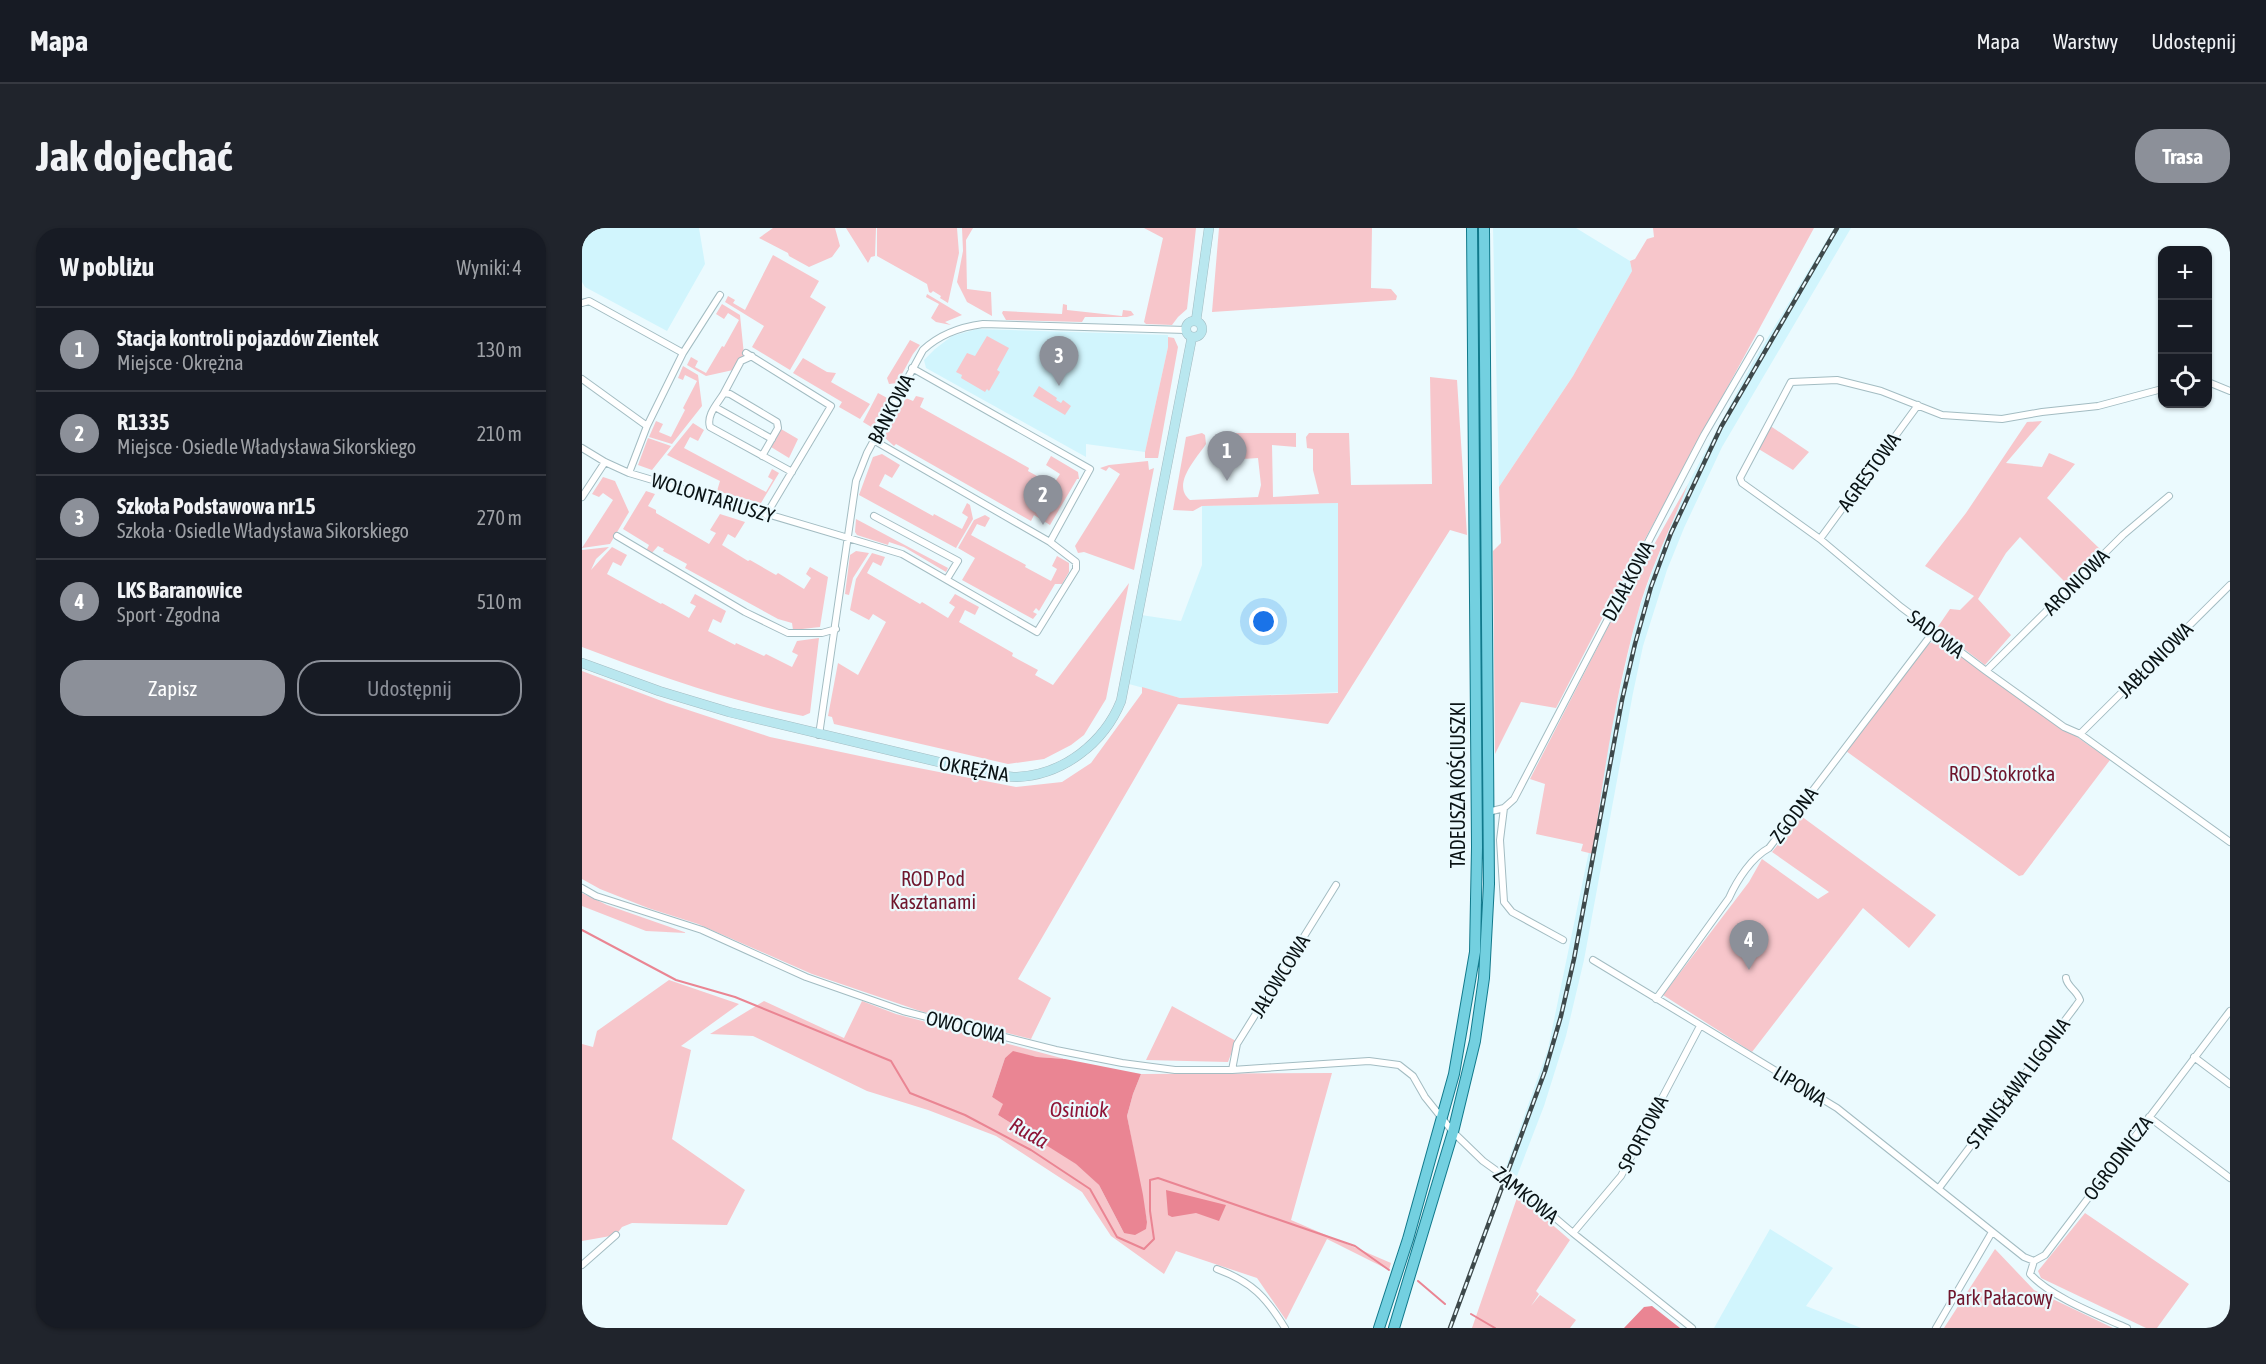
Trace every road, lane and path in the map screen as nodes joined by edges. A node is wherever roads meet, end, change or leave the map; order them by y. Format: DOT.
graph roads {
  1 [pos="1209,228"];
  2 [pos="1472,228"];
  3 [pos="1484,228"];
  4 [pos="720,295"];
  5 [pos="582,303"];
  6 [pos="1189,333"];
  7 [pos="1760,339"];
  8 [pos="683,353"];
  9 [pos="912,368"];
  10 [pos="582,378"];
  11 [pos="2212,384"];
  12 [pos="2158,390"];
  13 [pos="2230,391"];
  14 [pos="724,393"];
  15 [pos="1918,405"];
  16 [pos="715,407"];
  17 [pos="647,426"];
  18 [pos="772,439"];
  19 [pos="874,441"];
  20 [pos="582,448"];
  21 [pos="762,456"];
  22 [pos="605,462"];
  23 [pos="792,472"];
  24 [pos="629,473"];
  25 [pos="2169,496"];
  26 [pos="582,497"];
  27 [pos="766,514"];
  28 [pos="874,516"];
  29 [pos="617,536"];
  30 [pos="848,539"];
  31 [pos="1820,539"];
  32 [pos="1050,542"];
  33 [pos="946,579"];
  34 [pos="2230,585"];
  35 [pos="836,629"];
  36 [pos="1934,631"];
  37 [pos="582,663"];
  38 [pos="1986,671"];
  39 [pos="2080,734"];
  40 [pos="819,735"];
  41 [pos="1504,808"];
  42 [pos="1488,812"];
  43 [pos="2230,842"];
  44 [pos="1336,885"];
  45 [pos="582,888"];
  46 [pos="1563,940"];
  47 [pos="1593,960"];
  48 [pos="2066,978"];
  49 [pos="1656,999"];
  50 [pos="2230,1011"];
  51 [pos="1700,1026"];
  52 [pos="2194,1057"];
  53 [pos="1369,1060"];
  54 [pos="1232,1070"];
  55 [pos="2230,1084"];
  56 [pos="2148,1117"];
  57 [pos="1442,1118"];
  58 [pos="1453,1132"];
  59 [pos="2230,1178"];
  60 [pos="1939,1188"];
  61 [pos="1992,1232"];
  62 [pos="1573,1233"];
  63 [pos="616,1235"];
  64 [pos="2034,1261"];
  65 [pos="582,1264"];
  66 [pos="1217,1269"];
  67 [pos="1285,1328"];
  68 [pos="1379,1328"];
  69 [pos="1394,1328"];
  70 [pos="1692,1328"];
  71 [pos="1936,1328"];
  72 [pos="2127,1328"];
  1 -- 6 [label="street, OKRĘŻNA"];
  2 -- 57 [label="main road, TADEUSZA KOŚCIUSZKI"];
  3 -- 42 [label="main road, TADEUSZA KOŚCIUSZKI"];
  4 -- 8 [label="street"];
  5 -- 8 [label="street"];
  6 -- 9 [label="street, BANKOWA"];
  6 -- 40 [label="street, OKRĘŻNA"];
  7 -- 41 [label="street, DZIAŁKOWA"];
  8 -- 17 [label="street"];
  9 -- 19 [label="street, BANKOWA"];
  9 -- 32 [label="street"];
  10 -- 17 [label="street"];
  11 -- 13 [label="street"];
  12 -- 15 [label="street"];
  14 -- 16 [label="street"];
  14 -- 18 [label="street"];
  14 -- 23 [label="street"];
  15 -- 31 [label="street, AGRESTOWA"];
  15 -- 31 [label="street, SADOWA"];
  16 -- 18 [label="street"];
  16 -- 21 [label="street"];
  17 -- 24 [label="street"];
  18 -- 21 [label="street"];
  19 -- 30 [label="street, BANKOWA"];
  19 -- 32 [label="street"];
  20 -- 22 [label="street, WOLONTARIUSZY"];
  21 -- 23 [label="street"];
  22 -- 24 [label="street, WOLONTARIUSZY"];
  22 -- 26 [label="street"];
  23 -- 27 [label="street"];
  24 -- 27 [label="street, WOLONTARIUSZY"];
  25 -- 38 [label="street, ARONIOWA"];
  27 -- 30 [label="street, WOLONTARIUSZY"];
  28 -- 33 [label="street"];
  29 -- 35 [label="street"];
  30 -- 33 [label="street, WOLONTARIUSZY"];
  30 -- 35 [label="street, BANKOWA"];
  31 -- 36 [label="street, SADOWA"];
  32 -- 33 [label="street, WOLONTARIUSZY"];
  34 -- 39 [label="street, JABŁONIOWA"];
  35 -- 40 [label="street, BANKOWA"];
  36 -- 38 [label="street, SADOWA"];
  36 -- 49 [label="street, ZGODNA"];
  37 -- 40 [label="street, OKRĘŻNA"];
  38 -- 39 [label="street, SADOWA"];
  39 -- 43 [label="street, SADOWA"];
  41 -- 42 [label="street"];
  41 -- 46 [label="street"];
  42 -- 58 [label="main road, TADEUSZA KOŚCIUSZKI"];
  44 -- 54 [label="street, JAŁOWCOWA"];
  45 -- 54 [label="street, OWOCOWA"];
  47 -- 49 [label="street, LIPOWA"];
  48 -- 60 [label="street, STANISŁAWA LIGONIA"];
  49 -- 51 [label="street, LIPOWA"];
  50 -- 52 [label="street, OGRODNICZA"];
  51 -- 60 [label="street, LIPOWA"];
  51 -- 62 [label="street, SPORTOWA"];
  52 -- 55 [label="street"];
  52 -- 56 [label="street, OGRODNICZA"];
  53 -- 54 [label="street, OWOCOWA"];
  53 -- 57 [label="street, ZAMKOWA"];
  56 -- 59 [label="street"];
  56 -- 64 [label="street, OGRODNICZA"];
  57 -- 58 [label="street, ZAMKOWA"];
  57 -- 68 [label="main road, TADEUSZA KOŚCIUSZKI"];
  58 -- 62 [label="street, ZAMKOWA"];
  58 -- 69 [label="main road, TADEUSZA KOŚCIUSZKI"];
  60 -- 61 [label="street, LIPOWA"];
  61 -- 64 [label="street"];
  61 -- 71 [label="street"];
  62 -- 70 [label="street, ZAMKOWA"];
  63 -- 65 [label="street"];
  64 -- 72 [label="street"];
  66 -- 67 [label="street"];
}
